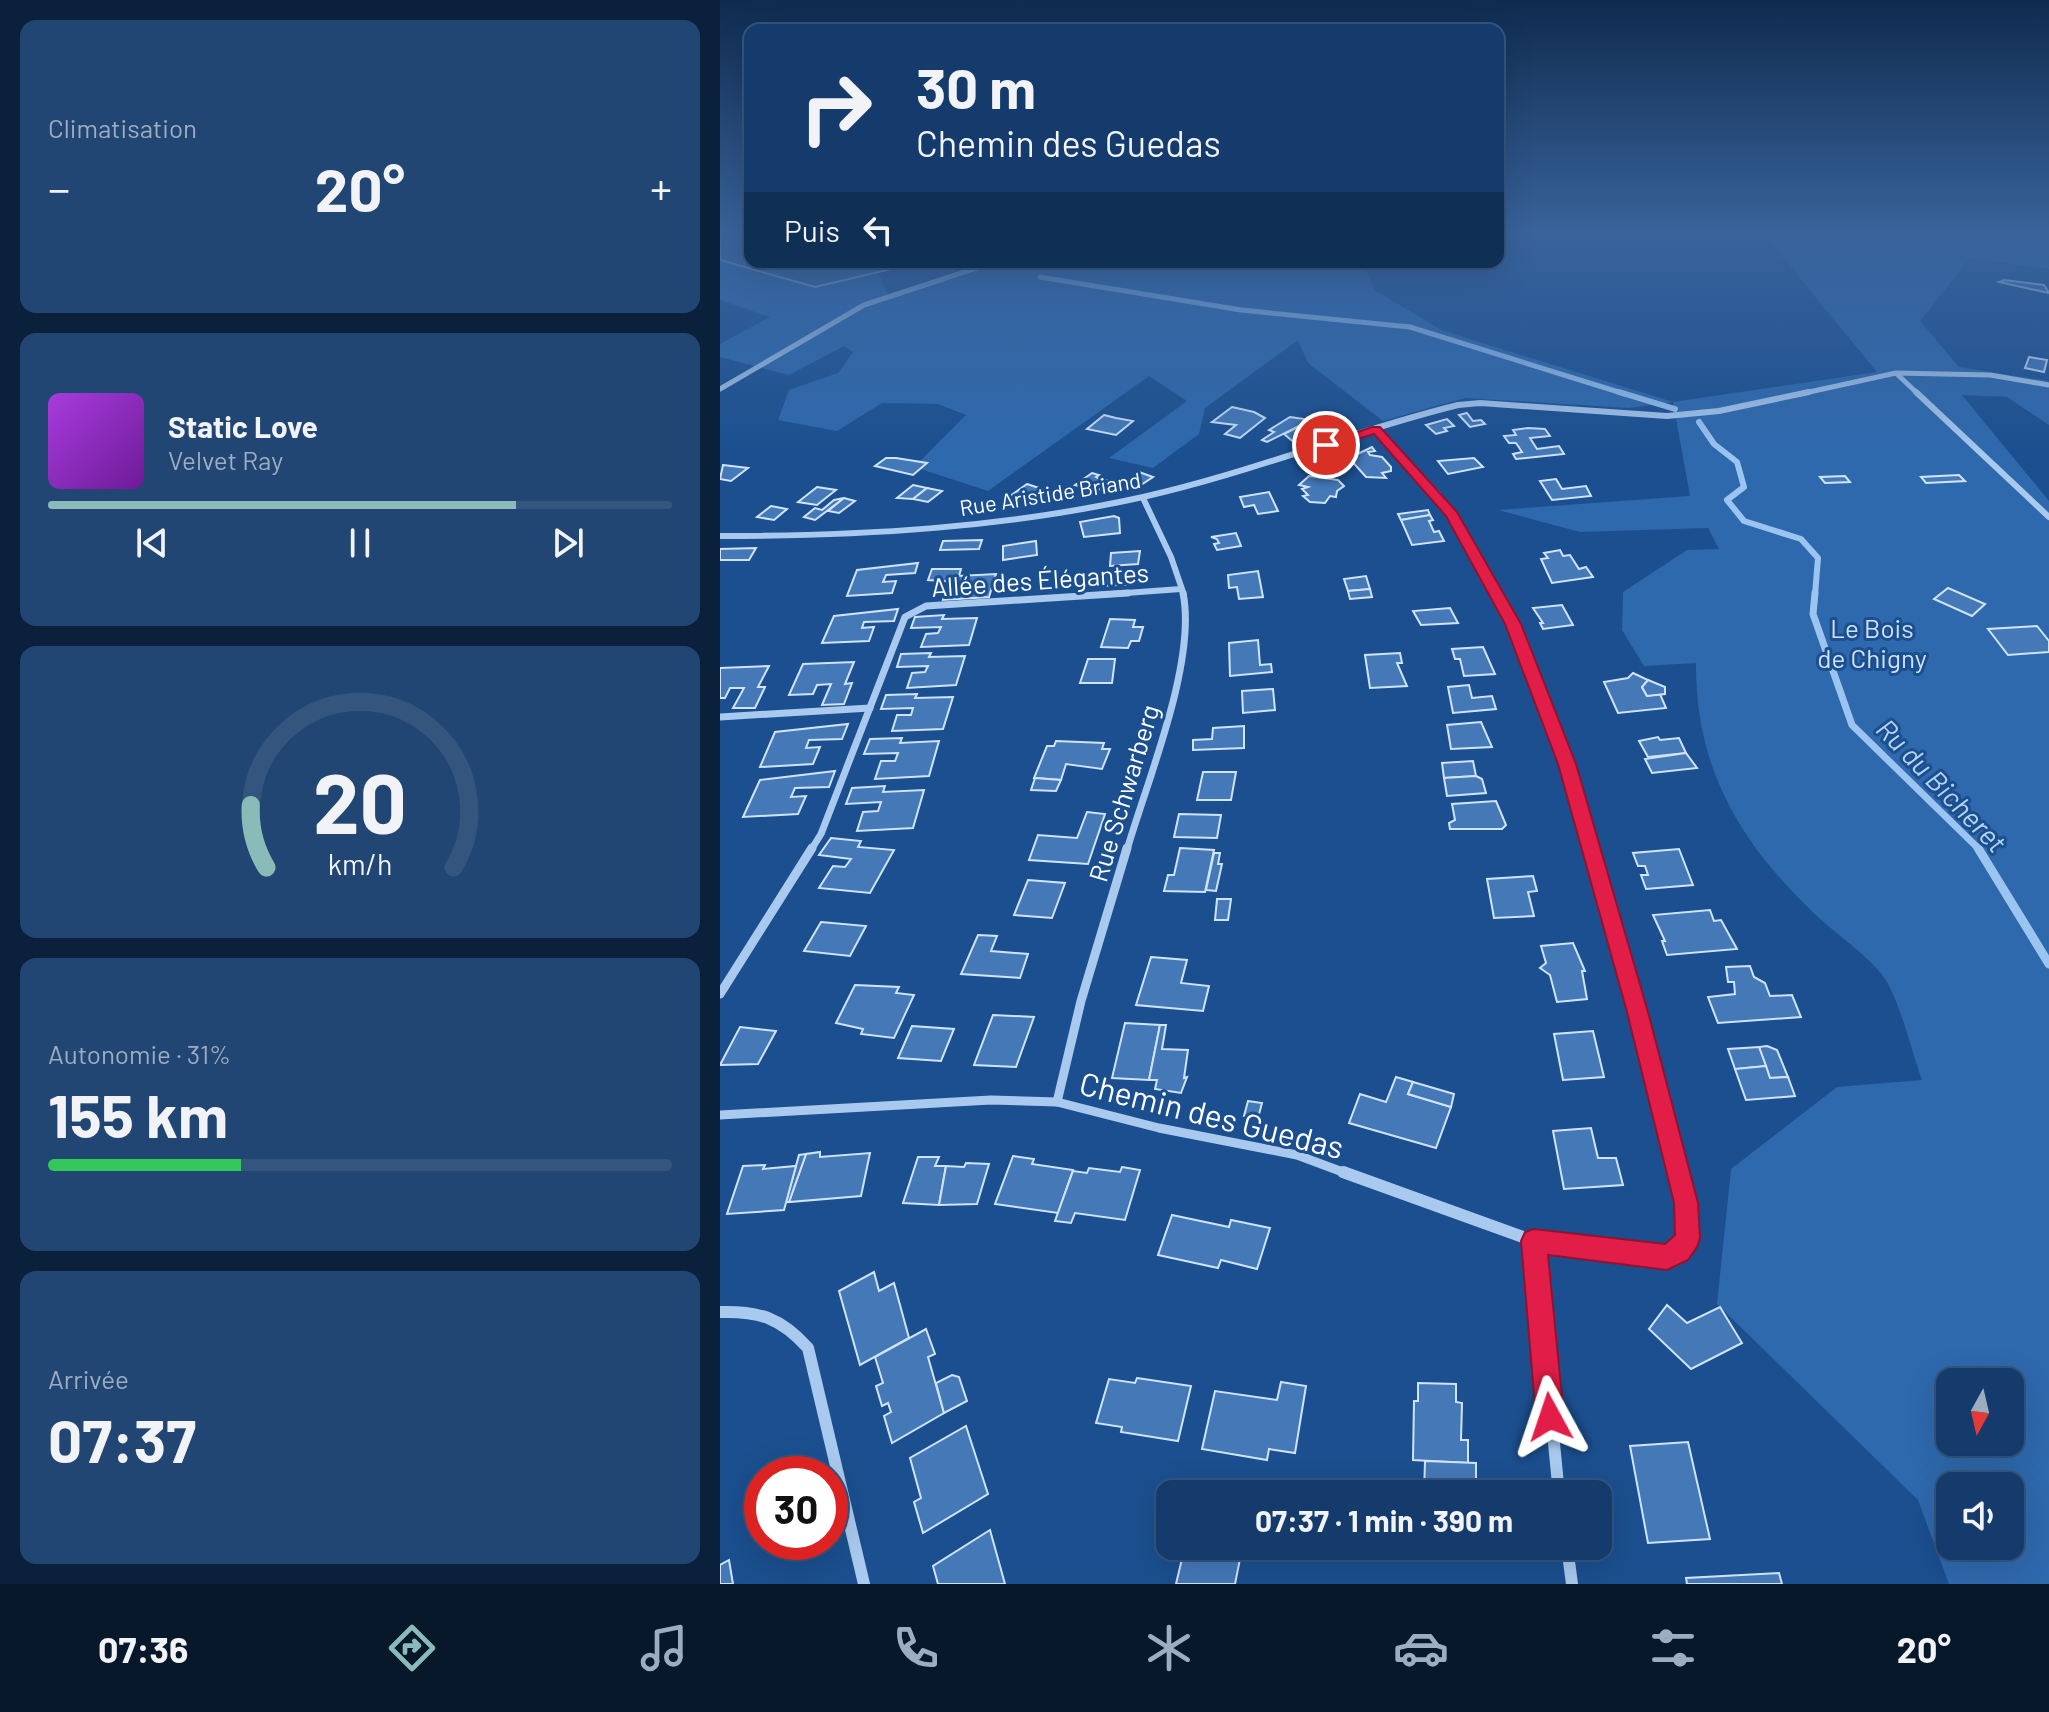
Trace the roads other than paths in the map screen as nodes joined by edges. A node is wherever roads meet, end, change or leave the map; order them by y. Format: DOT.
graph roads {
  1 [pos="859,308"];
  2 [pos="1896,373"];
  3 [pos="2049,385"];
  4 [pos="720,389"];
  5 [pos="1376,430"];
  6 [pos="1143,498"];
  7 [pos="2049,517"];
  8 [pos="720,536"];
  9 [pos="1181,589"];
  10 [pos="870,708"];
  11 [pos="720,717"];
  12 [pos="720,994"];
  13 [pos="1057,1102"];
  14 [pos="720,1115"];
  15 [pos="1534,1241"];
  16 [pos="720,1312"];
  17 [pos="1558,1480"];
  18 [pos="1569,1560"];
  19 [pos="864,1584"];
  20 [pos="1572,1584"];
  1 -- 4 [label="street"];
  2 -- 3 [label="street, Rue Aristide Briand"];
  2 -- 5 [label="street, Rue Aristide Briand"];
  2 -- 7 [label="street"];
  5 -- 6 [label="street, Rue Aristide Briand"];
  5 -- 15 [label="street, Chemin des Guedas"];
  6 -- 8 [label="street, Rue Aristide Briand"];
  6 -- 9 [label="street, Rue Schwarberg"];
  9 -- 10 [label="street, Allée des Élégantes"];
  9 -- 13 [label="street, Rue Schwarberg"];
  10 -- 11 [label="street"];
  10 -- 12 [label="street, Allée des Élégantes"];
  13 -- 14 [label="street, Chemin des Guedas"];
  13 -- 15 [label="street, Chemin des Guedas"];
  15 -- 17 [label="street"];
  16 -- 19 [label="street"];
  18 -- 20 [label="street"];
}
